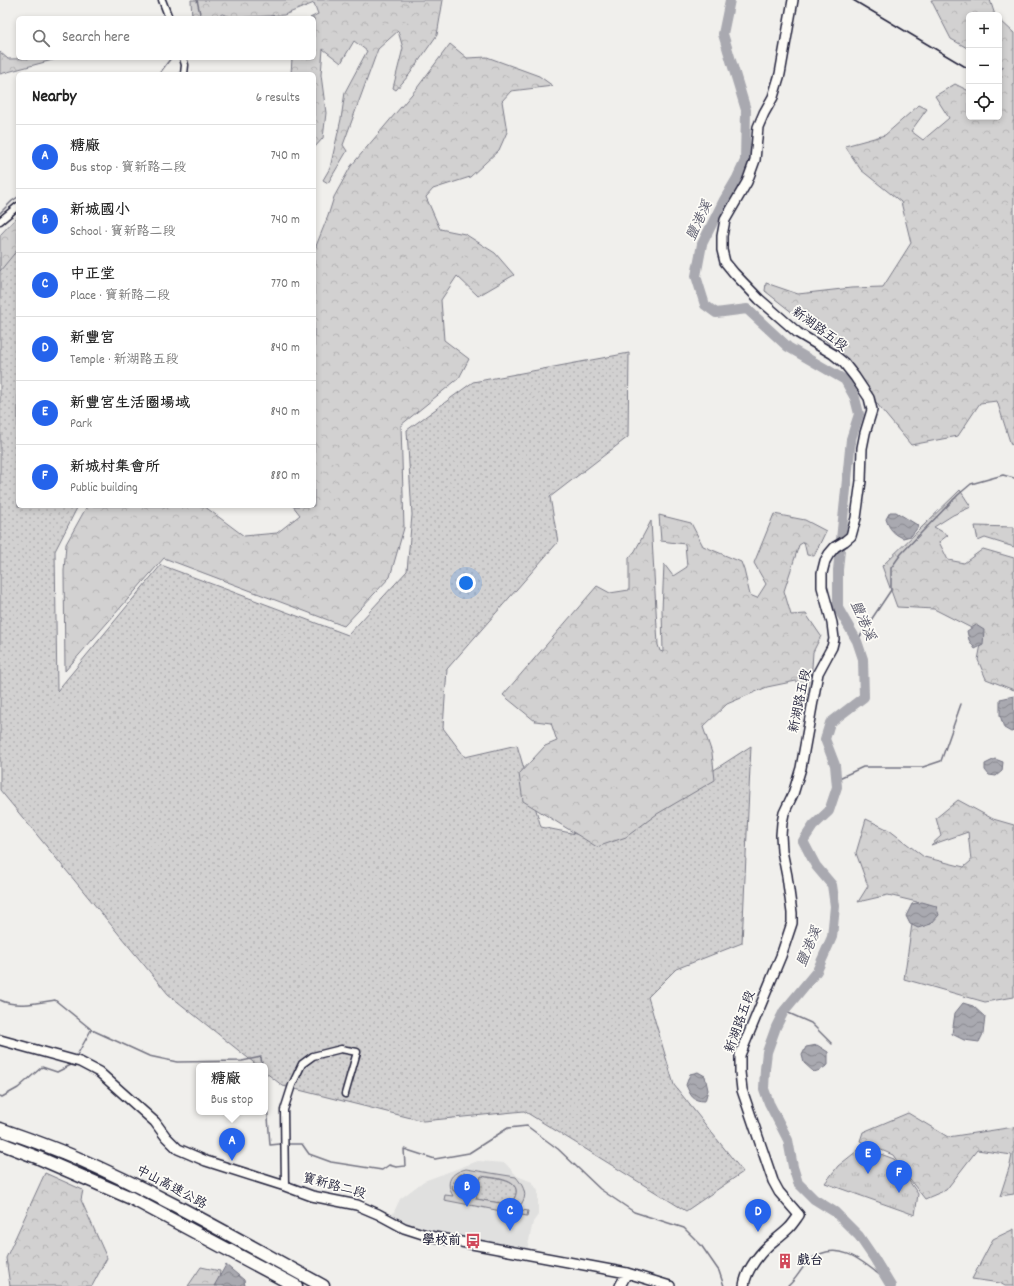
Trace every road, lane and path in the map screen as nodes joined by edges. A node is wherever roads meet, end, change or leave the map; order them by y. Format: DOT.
graph roads {
  1 [pos="162,0"];
  2 [pos="793,0"];
  3 [pos="168,16"];
  4 [pos="183,60"];
  5 [pos="184,72"];
  6 [pos="16,208"];
  7 [pos="0,222"];
  8 [pos="0,1040"];
  9 [pos="345,1094"];
  10 [pos="0,1129"];
  11 [pos="0,1143"];
  12 [pos="285,1186"];
  13 [pos="627,1273"];
  14 [pos="296,1286"];
  15 [pos="323,1286"];
  16 [pos="620,1286"];
  17 [pos="670,1286"];
  18 [pos="744,1286"];
  1 -- 3 [label="street"];
  2 -- 18 [label="street, 新湖路五段"];
  4 -- 5 [label="street"];
  6 -- 7 [label="street"];
  8 -- 12 [label="street, 寶新路二段"];
  9 -- 12 [label="street"];
  10 -- 15 [label="highway, 中山高速公路"];
  11 -- 14 [label="highway, 中山高速公路"];
  12 -- 13 [label="street, 寶新路二段"];
  13 -- 16 [label="street"];
  13 -- 17 [label="street, 寶新路二段"];
}
